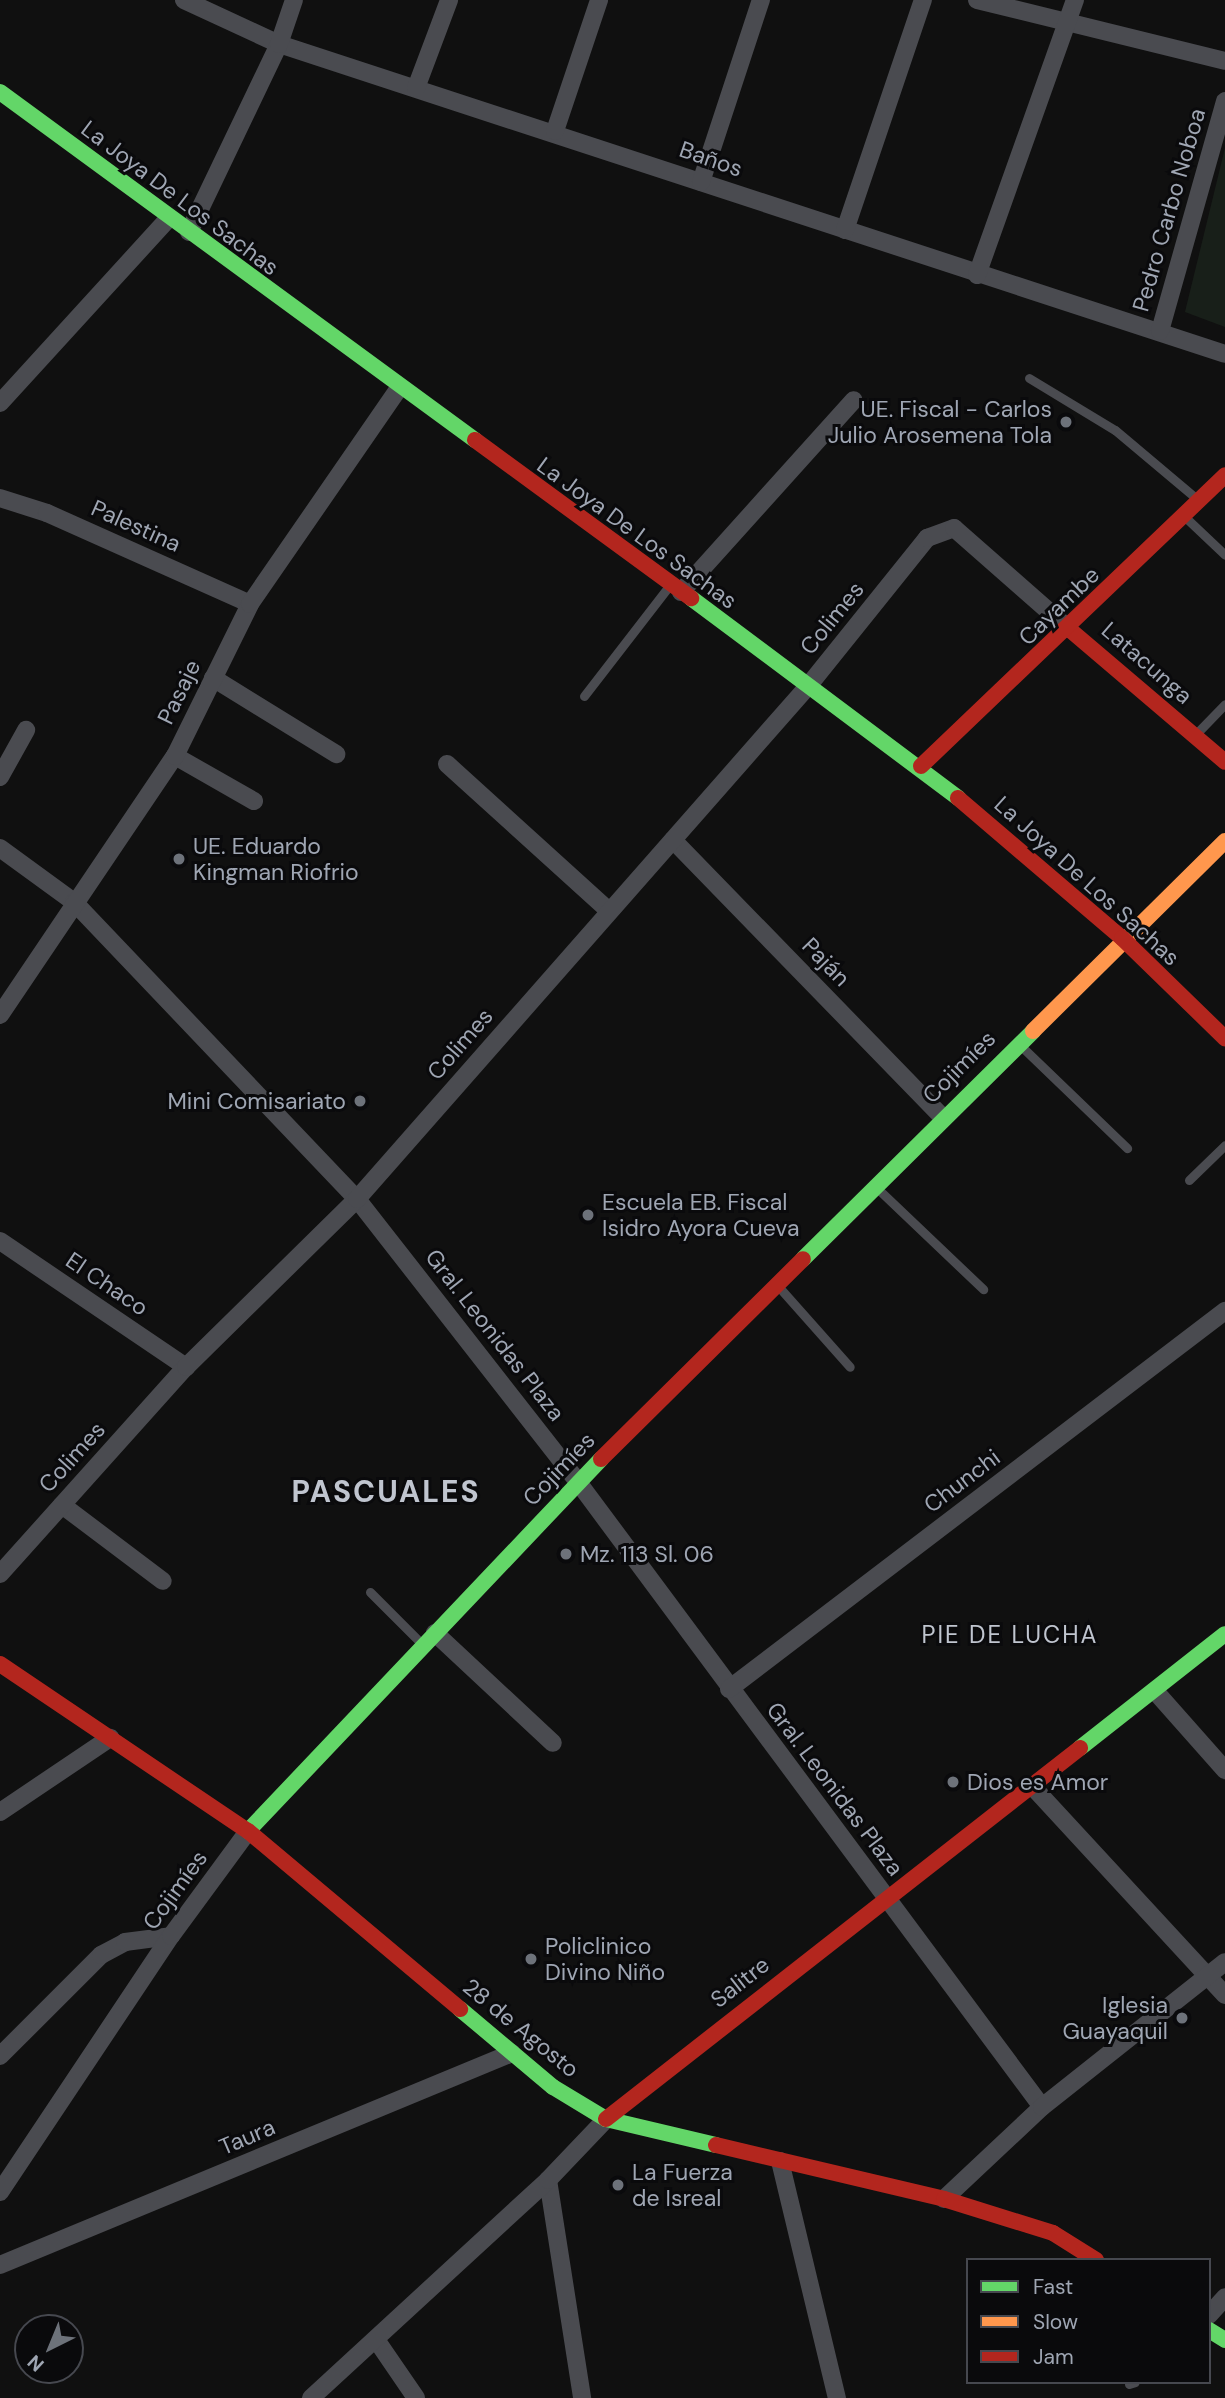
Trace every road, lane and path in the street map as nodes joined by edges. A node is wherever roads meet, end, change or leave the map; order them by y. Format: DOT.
graph roads {
  1 [pos="184,0"];
  2 [pos="294,0"];
  3 [pos="449,0"];
  4 [pos="599,0"];
  5 [pos="761,0"];
  6 [pos="923,0"];
  7 [pos="977,0"];
  8 [pos="1075,0"];
  9 [pos="1068,23"];
  10 [pos="279,44"];
  11 [pos="1225,61"];
  12 [pos="416,88"];
  13 [pos="0,92"];
  14 [pos="1225,101"];
  15 [pos="555,131"];
  16 [pos="701,182"];
  17 [pos="169,218"];
  18 [pos="845,230"];
  19 [pos="189,232"];
  20 [pos="977,275"];
  21 [pos="1160,331"];
  22 [pos="1225,354"];
  23 [pos="1029,378"];
  24 [pos="399,388"];
  25 [pos="854,400"];
  26 [pos="0,403"];
  27 [pos="1225,475"];
  28 [pos="0,498"];
  29 [pos="1199,500"];
  30 [pos="1184,516"];
  31 [pos="938,531"];
  32 [pos="1225,555"];
  33 [pos="675,588"];
  34 [pos="250,604"];
  35 [pos="1069,629"];
  36 [pos="213,678"];
  37 [pos="809,685"];
  38 [pos="584,696"];
  39 [pos="1225,704"];
  40 [pos="26,730"];
  41 [pos="1194,737"];
  42 [pos="336,754"];
  43 [pos="175,756"];
  44 [pos="1225,762"];
  45 [pos="447,764"];
  46 [pos="921,765"];
  47 [pos="0,777"];
  48 [pos="254,802"];
  49 [pos="673,839"];
  50 [pos="1225,841"];
  51 [pos="0,848"];
  52 [pos="75,902"];
  53 [pos="609,911"];
  54 [pos="1122,938"];
  55 [pos="0,1016"];
  56 [pos="1225,1038"];
  57 [pos="1018,1043"];
  58 [pos="943,1118"];
  59 [pos="1225,1145"];
  60 [pos="1127,1148"];
  61 [pos="1189,1180"];
  62 [pos="874,1187"];
  63 [pos="357,1199"];
  64 [pos="0,1241"];
  65 [pos="776,1285"];
  66 [pos="983,1289"];
  67 [pos="1225,1311"];
  68 [pos="186,1367"];
  69 [pos="849,1367"];
  70 [pos="578,1482"];
  71 [pos="62,1505"];
  72 [pos="0,1574"];
  73 [pos="163,1581"];
  74 [pos="370,1592"];
  75 [pos="1225,1634"];
  76 [pos="429,1639"];
  77 [pos="0,1664"];
  78 [pos="729,1689"];
  79 [pos="1155,1691"];
  80 [pos="110,1738"];
  81 [pos="553,1743"];
  82 [pos="1225,1770"];
  83 [pos="1033,1787"];
  84 [pos="0,1812"];
  85 [pos="248,1831"];
  86 [pos="887,1897"];
  87 [pos="171,1936"];
  88 [pos="1225,1962"];
  89 [pos="1208,1976"];
  90 [pos="1225,1995"];
  91 [pos="512,2053"];
  92 [pos="0,2056"];
  93 [pos="1042,2107"];
  94 [pos="606,2119"];
  95 [pos="780,2161"];
  96 [pos="548,2180"];
  97 [pos="0,2192"];
  98 [pos="944,2199"];
  99 [pos="1093,2258"];
  100 [pos="0,2265"];
  101 [pos="1225,2297"];
  102 [pos="1213,2330"];
  103 [pos="377,2341"];
  104 [pos="311,2398"];
  105 [pos="416,2398"];
  106 [pos="582,2398"];
  107 [pos="837,2398"];
  1 -- 10 [label="street, Baños"];
  2 -- 10 [label="street"];
  3 -- 12 [label="street"];
  4 -- 15 [label="street"];
  5 -- 16 [label="street"];
  6 -- 18 [label="street"];
  7 -- 9 [label="street"];
  8 -- 9 [label="street"];
  9 -- 11 [label="street"];
  9 -- 20 [label="street"];
  10 -- 12 [label="street, Baños"];
  10 -- 19 [label="street"];
  12 -- 15 [label="street, Baños"];
  13 -- 17 [label="street, La Joya De Los Sachas"];
  14 -- 21 [label="street, Pedro Carbo Noboa"];
  15 -- 16 [label="street, Baños"];
  16 -- 18 [label="street, Baños"];
  17 -- 19 [label="street, La Joya De Los Sachas"];
  17 -- 26 [label="street"];
  18 -- 20 [label="street, Baños"];
  19 -- 24 [label="street, La Joya De Los Sachas"];
  20 -- 21 [label="street, Baños"];
  21 -- 22 [label="street, Baños"];
  23 -- 29 [label="lane"];
  24 -- 33 [label="street, La Joya De Los Sachas"];
  24 -- 34 [label="street, Pasaje"];
  25 -- 33 [label="street"];
  27 -- 29 [label="street, Cayambe"];
  28 -- 34 [label="street, Palestina"];
  29 -- 30 [label="street, Cayambe"];
  30 -- 32 [label="lane"];
  30 -- 35 [label="street, Cayambe"];
  31 -- 35 [label="street, Latacunga"];
  31 -- 37 [label="street, Colimes"];
  33 -- 37 [label="street, La Joya De Los Sachas"];
  33 -- 38 [label="lane"];
  34 -- 36 [label="street, Pasaje"];
  35 -- 41 [label="street, Latacunga"];
  35 -- 46 [label="street, Cayambe"];
  36 -- 42 [label="street"];
  36 -- 43 [label="street, Pasaje"];
  37 -- 46 [label="street, La Joya De Los Sachas"];
  37 -- 49 [label="street, Colimes"];
  39 -- 41 [label="lane"];
  40 -- 47 [label="street"];
  41 -- 44 [label="street, Latacunga"];
  43 -- 48 [label="street"];
  43 -- 52 [label="street, Pasaje"];
  45 -- 53 [label="street"];
  46 -- 54 [label="street, La Joya De Los Sachas"];
  49 -- 53 [label="street, Colimes"];
  49 -- 58 [label="street, Paján"];
  50 -- 54 [label="street, Cojimíes"];
  51 -- 52 [label="street, Gral. Leonidas Plaza"];
  52 -- 55 [label="street, Pasaje"];
  52 -- 63 [label="street, Gral. Leonidas Plaza"];
  53 -- 63 [label="street, Colimes"];
  54 -- 56 [label="street, La Joya De Los Sachas"];
  54 -- 57 [label="street, Cojimíes"];
  57 -- 58 [label="street, Cojimíes"];
  57 -- 60 [label="lane"];
  58 -- 62 [label="street, Cojimíes"];
  59 -- 61 [label="lane"];
  62 -- 65 [label="street, Cojimíes"];
  62 -- 66 [label="lane"];
  63 -- 68 [label="street, Colimes"];
  63 -- 70 [label="street, Gral. Leonidas Plaza"];
  64 -- 68 [label="street, El Chaco"];
  65 -- 69 [label="lane"];
  65 -- 70 [label="street, Cojimíes"];
  67 -- 78 [label="street, Chunchi"];
  68 -- 71 [label="street, Colimes"];
  70 -- 76 [label="street, Cojimíes"];
  70 -- 78 [label="street, Gral. Leonidas Plaza"];
  71 -- 72 [label="street, Colimes"];
  71 -- 73 [label="street"];
  74 -- 76 [label="lane"];
  75 -- 79 [label="street, Salitre"];
  76 -- 81 [label="street"];
  76 -- 85 [label="street, Cojimíes"];
  77 -- 80 [label="street, 28 de Agosto"];
  78 -- 86 [label="street, Gral. Leonidas Plaza"];
  79 -- 82 [label="street"];
  79 -- 83 [label="street, Salitre"];
  80 -- 84 [label="street"];
  80 -- 85 [label="street, 28 de Agosto"];
  83 -- 86 [label="street, Salitre"];
  83 -- 89 [label="street"];
  85 -- 87 [label="street, Cojimíes"];
  85 -- 91 [label="street, 28 de Agosto"];
  86 -- 93 [label="street, Gral. Leonidas Plaza"];
  86 -- 94 [label="street, Salitre"];
  87 -- 92 [label="street"];
  87 -- 97 [label="street, Cojimíes"];
  88 -- 89 [label="street"];
  89 -- 90 [label="street"];
  89 -- 93 [label="street"];
  91 -- 94 [label="street, 28 de Agosto"];
  91 -- 100 [label="street, Taura"];
  93 -- 98 [label="street"];
  94 -- 95 [label="street, 28 de Agosto"];
  94 -- 96 [label="street, Salitre"];
  95 -- 98 [label="street, 28 de Agosto"];
  95 -- 107 [label="street"];
  96 -- 103 [label="street, Salitre"];
  96 -- 106 [label="street"];
  98 -- 99 [label="street, 28 de Agosto"];
  101 -- 102 [label="street"];
  103 -- 104 [label="street, Salitre"];
  103 -- 105 [label="street"];
}
